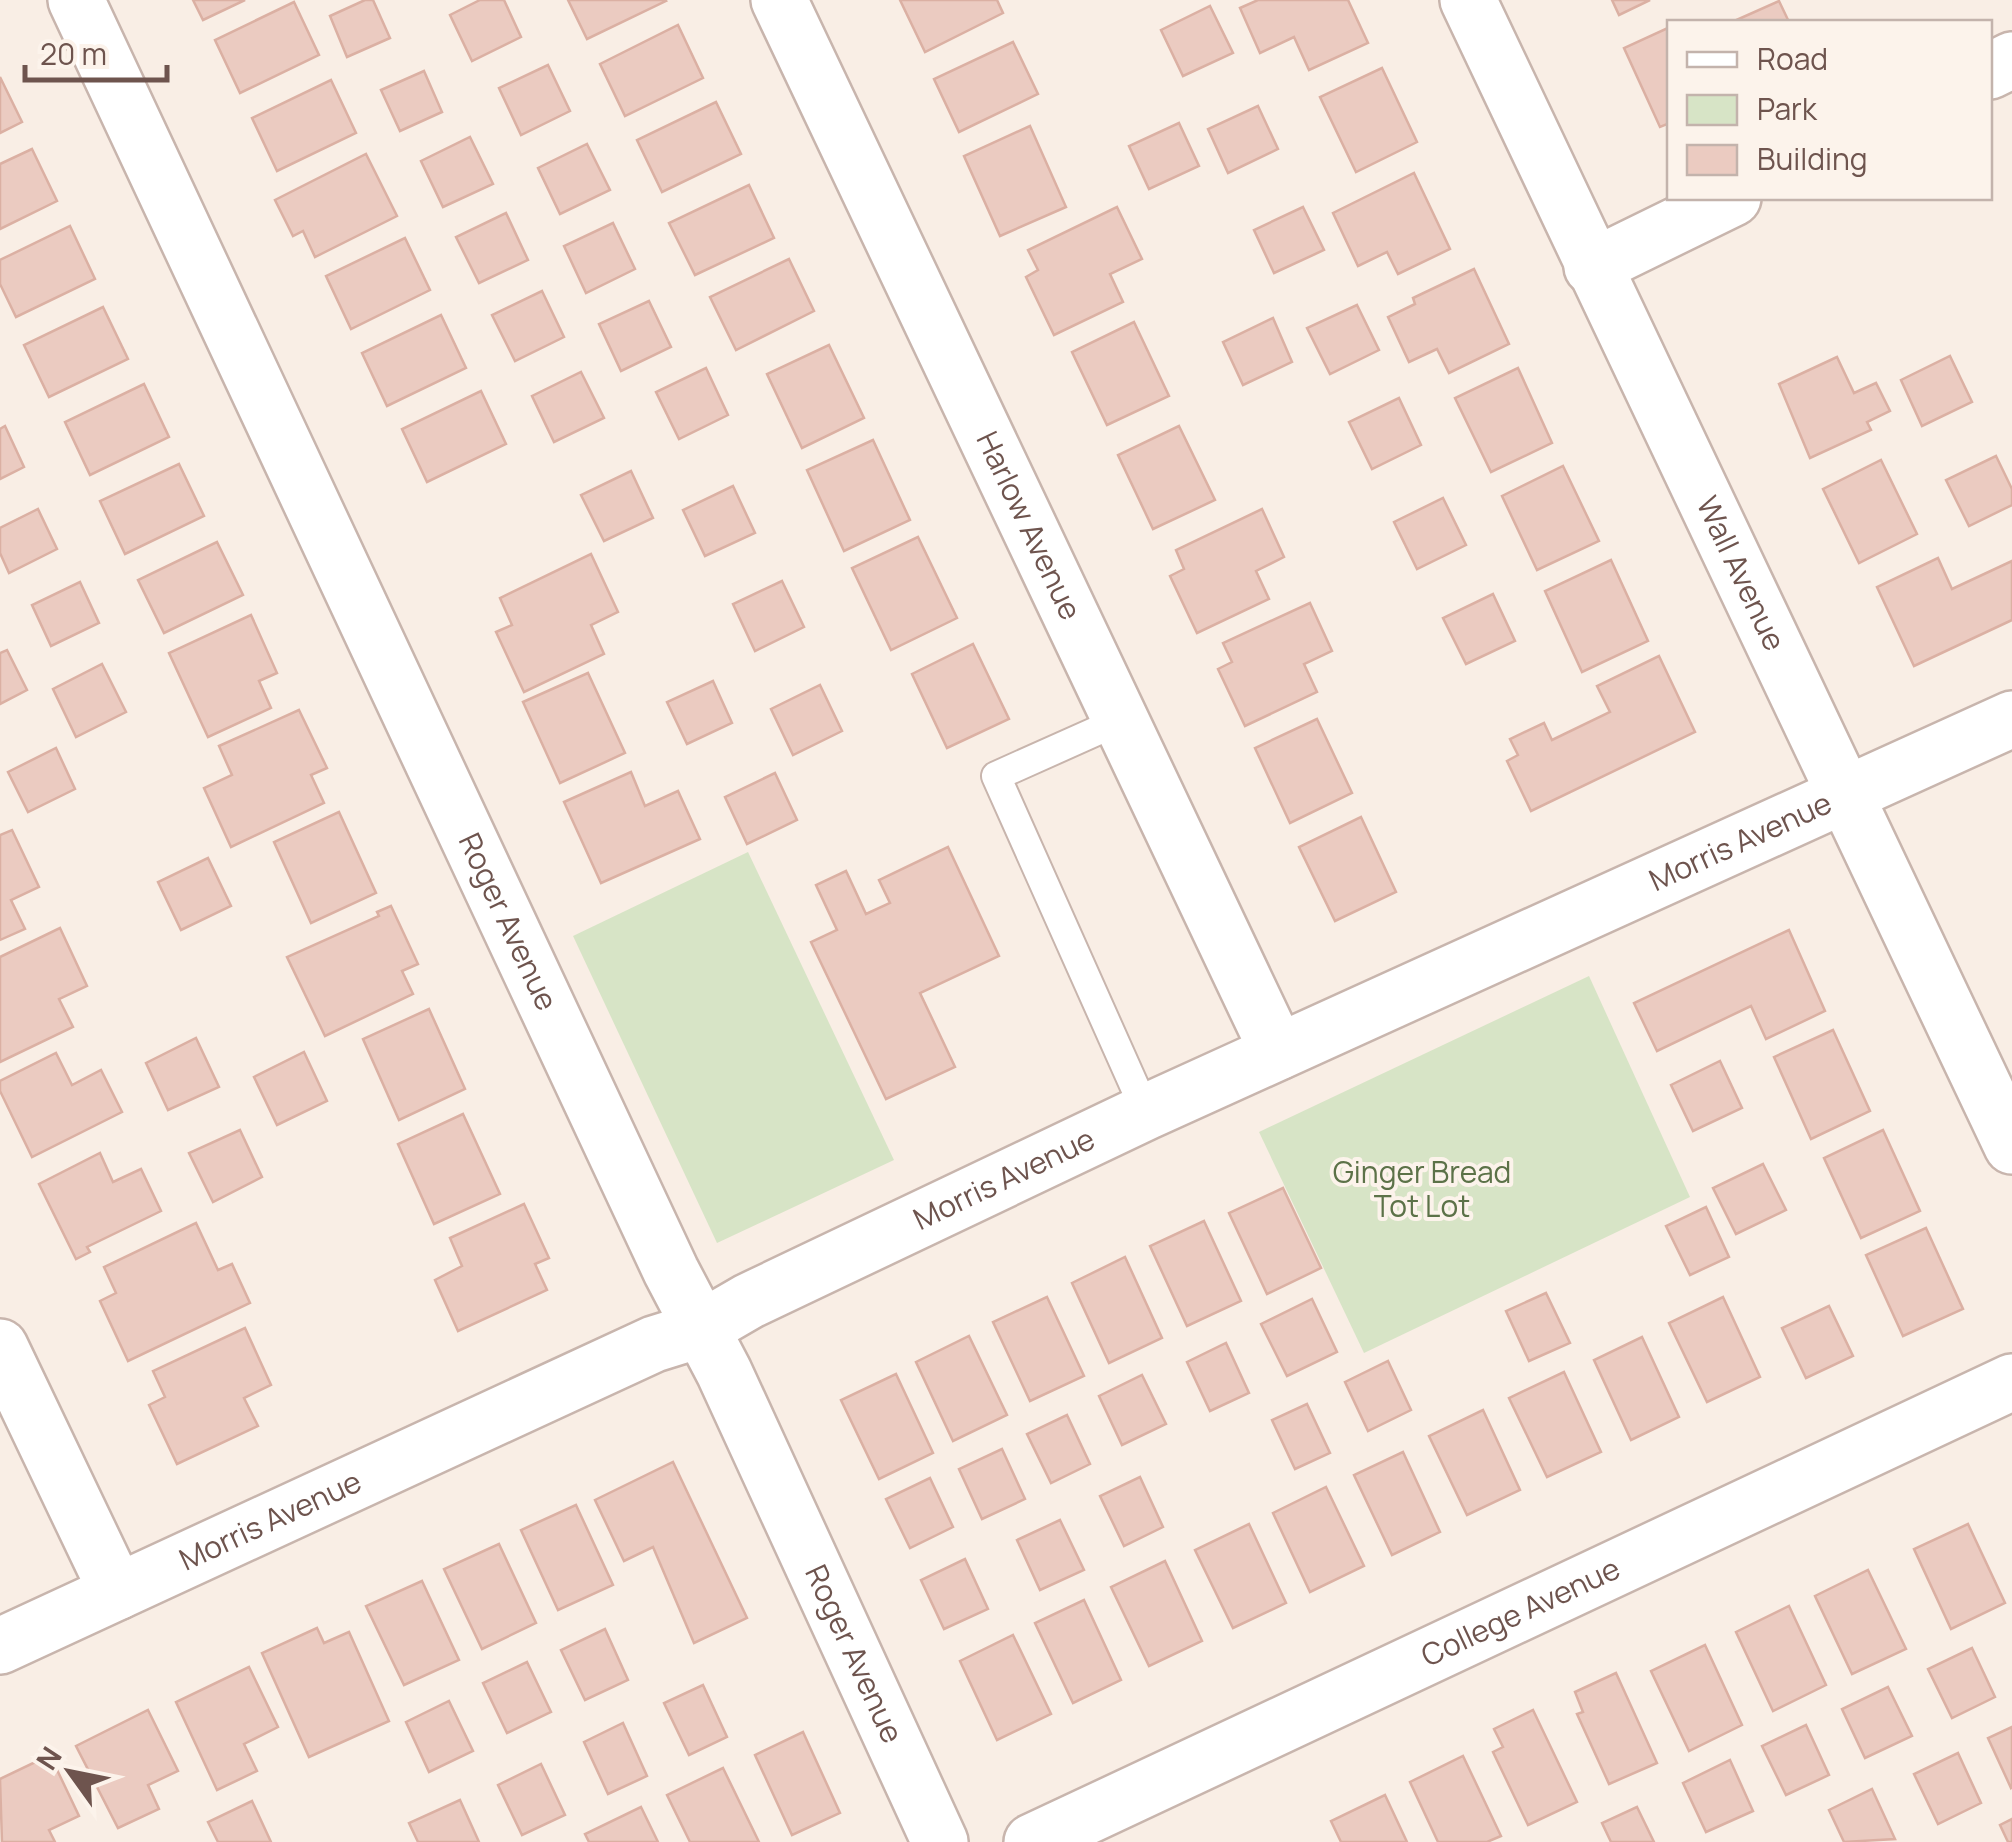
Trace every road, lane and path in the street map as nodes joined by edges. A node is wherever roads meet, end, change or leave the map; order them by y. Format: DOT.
graph roads {
  1 [pos="76,0"];
  2 [pos="779,0"];
  3 [pos="1468,0"];
  4 [pos="1729,200"];
  5 [pos="1592,267"];
  6 [pos="2012,719"];
  7 [pos="1118,721"];
  8 [pos="1846,796"];
  9 [pos="1278,1052"];
  10 [pos="1146,1112"];
  11 [pos="2012,1146"];
  12 [pos="698,1330"];
  13 [pos="0,1347"];
  14 [pos="2012,1382"];
  15 [pos="117,1592"];
  16 [pos="0,1646"];
  17 [pos="940,1842"];
  18 [pos="1032,1842"];
  1 -- 12 [label="street, Roger Avenue"];
  2 -- 7 [label="street, Harlow Avenue"];
  3 -- 5 [label="street, Wall Avenue"];
  4 -- 5 [label="street"];
  5 -- 8 [label="street, Wall Avenue"];
  6 -- 8 [label="street, Morris Avenue"];
  7 -- 9 [label="street, Harlow Avenue"];
  7 -- 10 [label="lane"];
  8 -- 9 [label="street, Morris Avenue"];
  8 -- 11 [label="street, Wall Avenue"];
  9 -- 10 [label="street, Morris Avenue"];
  10 -- 12 [label="street, Morris Avenue"];
  12 -- 15 [label="street, Morris Avenue"];
  12 -- 17 [label="street, Roger Avenue"];
  13 -- 15 [label="street"];
  14 -- 18 [label="street, College Avenue"];
  15 -- 16 [label="street, Morris Avenue"];
}
